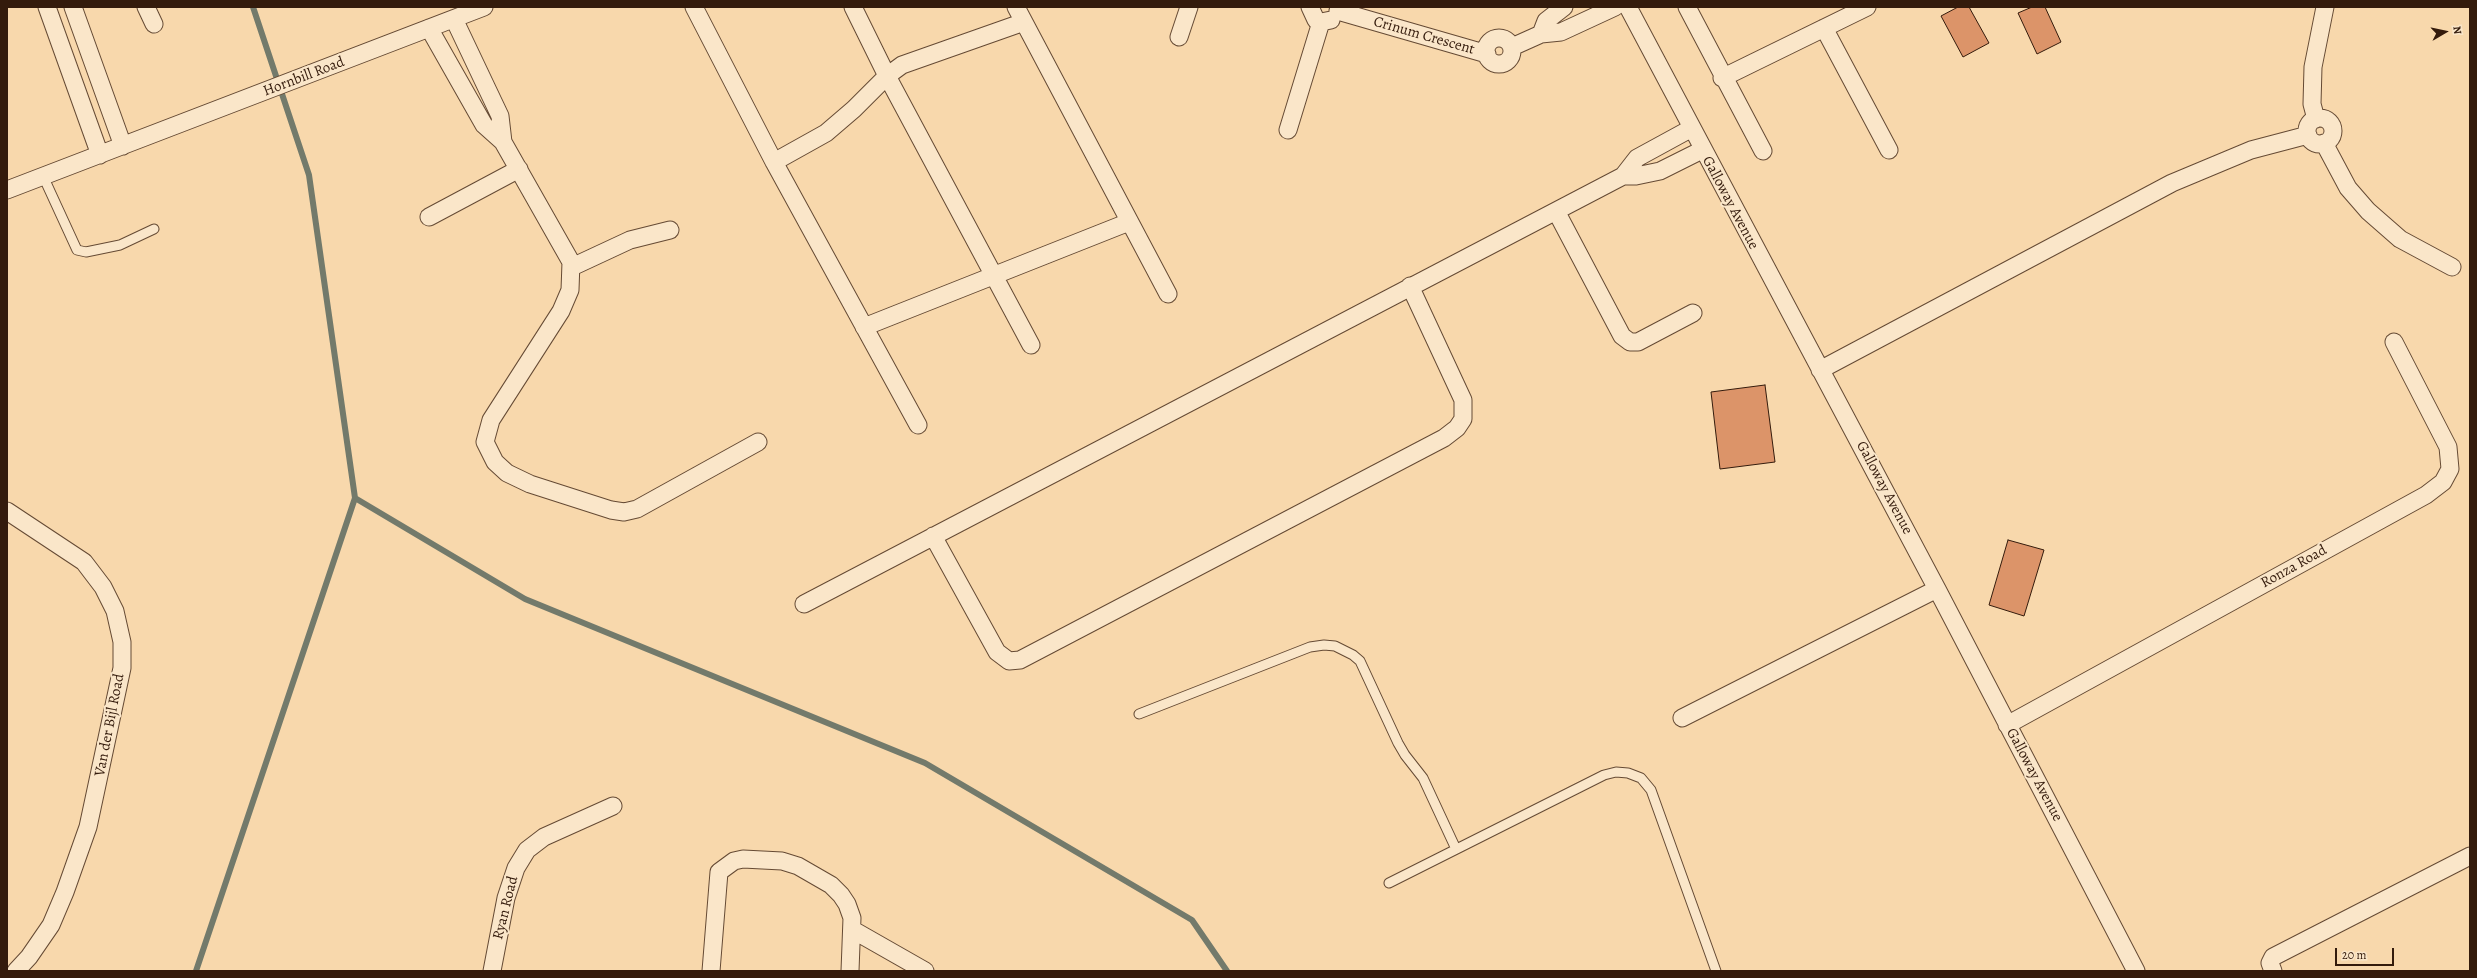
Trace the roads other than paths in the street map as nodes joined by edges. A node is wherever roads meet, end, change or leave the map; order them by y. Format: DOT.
graph roads {
  1 [pos="47,7"];
  2 [pos="72,7"];
  3 [pos="146,7"];
  4 [pos="694,7"];
  5 [pos="852,7"];
  6 [pos="1016,7"];
  7 [pos="1188,7"];
  8 [pos="1310,7"];
  9 [pos="1564,7"];
  10 [pos="1616,7"];
  11 [pos="1628,7"];
  12 [pos="1687,7"];
  13 [pos="1867,7"];
  14 [pos="2325,7"];
  15 [pos="479,8"];
  16 [pos="1338,9"];
  17 [pos="454,20"];
  18 [pos="1024,22"];
  19 [pos="1321,22"];
  20 [pos="154,24"];
  21 [pos="429,28"];
  22 [pos="1824,28"];
  23 [pos="1541,34"];
  24 [pos="1179,37"];
  25 [pos="96,72"];
  26 [pos="887,76"];
  27 [pos="1722,78"];
  28 [pos="75,80"];
  29 [pos="2316,119"];
  30 [pos="1692,128"];
  31 [pos="1288,130"];
  32 [pos="2308,135"];
  33 [pos="503,142"];
  34 [pos="2324,144"];
  35 [pos="123,146"];
  36 [pos="1702,150"];
  37 [pos="1889,150"];
  38 [pos="1763,151"];
  39 [pos="100,155"];
  40 [pos="774,162"];
  41 [pos="518,169"];
  42 [pos="43,176"];
  43 [pos="1623,176"];
  44 [pos="7,190"];
  45 [pos="1556,211"];
  46 [pos="429,217"];
  47 [pos="1129,222"];
  48 [pos="154,229"];
  49 [pos="670,230"];
  50 [pos="572,267"];
  51 [pos="2452,267"];
  52 [pos="993,276"];
  53 [pos="1410,286"];
  54 [pos="1168,294"];
  55 [pos="1693,313"];
  56 [pos="864,327"];
  57 [pos="2394,342"];
  58 [pos="1031,345"];
  59 [pos="1820,370"];
  60 [pos="918,425"];
  61 [pos="758,442"];
  62 [pos="7,510"];
  63 [pos="933,536"];
  64 [pos="1937,589"];
  65 [pos="804,604"];
  66 [pos="1139,714"];
  67 [pos="1682,718"];
  68 [pos="2007,725"];
  69 [pos="613,806"];
  70 [pos="1456,849"];
  71 [pos="2470,856"];
  72 [pos="1389,883"];
  73 [pos="853,930"];
  74 [pos="16,971"];
  75 [pos="492,971"];
  76 [pos="711,971"];
  77 [pos="850,971"];
  78 [pos="925,971"];
  79 [pos="1716,971"];
  80 [pos="2136,971"];
  81 [pos="2273,971"];
  1 -- 28 [label="street"];
  2 -- 25 [label="street"];
  3 -- 20 [label="street"];
  4 -- 40 [label="street"];
  5 -- 26 [label="street"];
  6 -- 18 [label="street"];
  7 -- 24 [label="street"];
  8 -- 19 [label="street"];
  9 -- 23 [label="street"];
  10 -- 23 [label="street"];
  11 -- 30 [label="street, Galloway Avenue"];
  12 -- 27 [label="street"];
  13 -- 22 [label="street"];
  14 -- 29 [label="street"];
  15 -- 17 [label="street, Hornbill Road"];
  16 -- 19 [label="street"];
  16 -- 23 [label="street, Crinum Crescent"];
  17 -- 21 [label="street, Hornbill Road"];
  17 -- 33 [label="street"];
  18 -- 26 [label="street"];
  18 -- 47 [label="street"];
  19 -- 31 [label="street"];
  21 -- 33 [label="street"];
  21 -- 35 [label="street, Hornbill Road"];
  22 -- 27 [label="street"];
  22 -- 37 [label="street"];
  25 -- 28 [label="street"];
  25 -- 35 [label="street"];
  26 -- 40 [label="street"];
  26 -- 52 [label="street"];
  27 -- 38 [label="street"];
  28 -- 39 [label="street"];
  29 -- 32 [label="street"];
  29 -- 34 [label="street"];
  30 -- 36 [label="street, Galloway Avenue"];
  30 -- 43 [label="street"];
  32 -- 34 [label="street"];
  32 -- 59 [label="street"];
  33 -- 41 [label="street"];
  34 -- 51 [label="street"];
  35 -- 39 [label="street, Hornbill Road"];
  36 -- 43 [label="street"];
  36 -- 59 [label="street, Galloway Avenue"];
  39 -- 42 [label="street, Hornbill Road"];
  40 -- 56 [label="street"];
  41 -- 46 [label="street"];
  41 -- 50 [label="street"];
  42 -- 44 [label="street, Hornbill Road"];
  42 -- 48 [label="lane"];
  43 -- 45 [label="street"];
  45 -- 53 [label="street"];
  45 -- 55 [label="street"];
  47 -- 52 [label="street"];
  47 -- 54 [label="street"];
  49 -- 50 [label="street"];
  50 -- 61 [label="street"];
  52 -- 56 [label="street"];
  52 -- 58 [label="street"];
  53 -- 63 [label="street"];
  53 -- 63 [label="street"];
  56 -- 60 [label="street"];
  57 -- 68 [label="street, Ronza Road"];
  59 -- 64 [label="street, Galloway Avenue"];
  62 -- 74 [label="street, Van der Bijl Road"];
  63 -- 65 [label="street"];
  64 -- 67 [label="street"];
  64 -- 68 [label="street, Galloway Avenue"];
  66 -- 70 [label="lane"];
  68 -- 80 [label="street, Galloway Avenue"];
  69 -- 75 [label="street, Ryan Road"];
  70 -- 72 [label="lane"];
  70 -- 79 [label="lane"];
  71 -- 81 [label="street"];
  73 -- 76 [label="street"];
  73 -- 77 [label="street"];
  73 -- 78 [label="street"];
}
